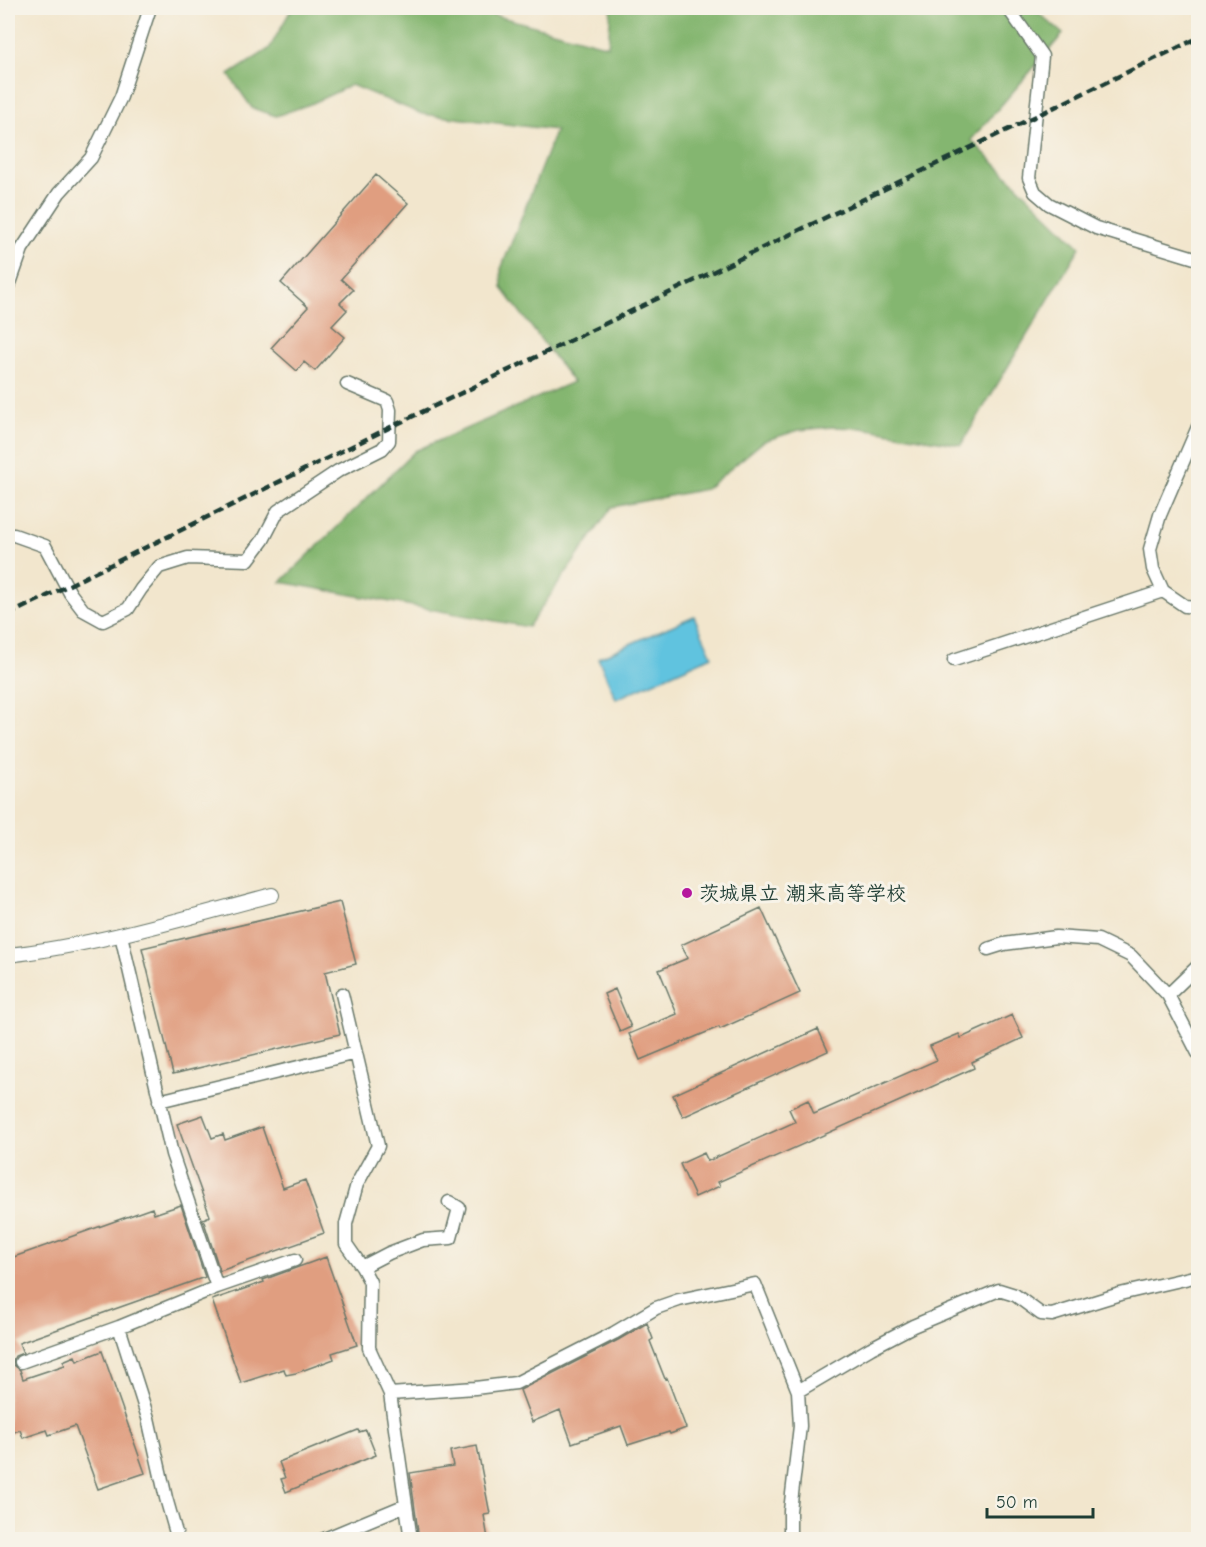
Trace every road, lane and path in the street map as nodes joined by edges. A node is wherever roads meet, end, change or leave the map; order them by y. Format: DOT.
graph roads {
  1 [pos="150,8"];
  2 [pos="1008,8"];
  3 [pos="1198,259"];
  4 [pos="8,289"];
  5 [pos="347,384"];
  6 [pos="1198,427"];
  7 [pos="8,535"];
  8 [pos="1163,591"];
  9 [pos="1198,607"];
  10 [pos="954,660"];
  11 [pos="272,895"];
  12 [pos="121,935"];
  13 [pos="988,949"];
  14 [pos="8,955"];
  15 [pos="1198,966"];
  16 [pos="342,994"];
  17 [pos="1168,995"];
  18 [pos="356,1053"];
  19 [pos="1198,1053"];
  20 [pos="159,1101"];
  21 [pos="449,1202"];
  22 [pos="295,1260"];
  23 [pos="362,1267"];
  24 [pos="1198,1276"];
  25 [pos="217,1287"];
  26 [pos="119,1327"];
  27 [pos="21,1362"];
  28 [pos="798,1391"];
  29 [pos="390,1394"];
  30 [pos="406,1505"];
  31 [pos="178,1539"];
  32 [pos="322,1539"];
  33 [pos="411,1539"];
  34 [pos="790,1539"];
  1 -- 4 [label="street"];
  2 -- 3 [label="street"];
  5 -- 7 [label="street"];
  6 -- 8 [label="street"];
  8 -- 9 [label="street"];
  8 -- 10 [label="street"];
  11 -- 12 [label="street"];
  12 -- 14 [label="street"];
  12 -- 20 [label="street"];
  13 -- 17 [label="street"];
  15 -- 17 [label="street"];
  16 -- 18 [label="street"];
  17 -- 19 [label="street"];
  18 -- 20 [label="street"];
  18 -- 23 [label="street"];
  20 -- 25 [label="street"];
  21 -- 23 [label="street"];
  22 -- 25 [label="street"];
  23 -- 29 [label="street"];
  24 -- 28 [label="street"];
  25 -- 26 [label="street"];
  26 -- 27 [label="street"];
  26 -- 31 [label="street"];
  28 -- 29 [label="street"];
  28 -- 34 [label="street"];
  29 -- 30 [label="street"];
  30 -- 32 [label="street"];
  30 -- 33 [label="street"];
}
